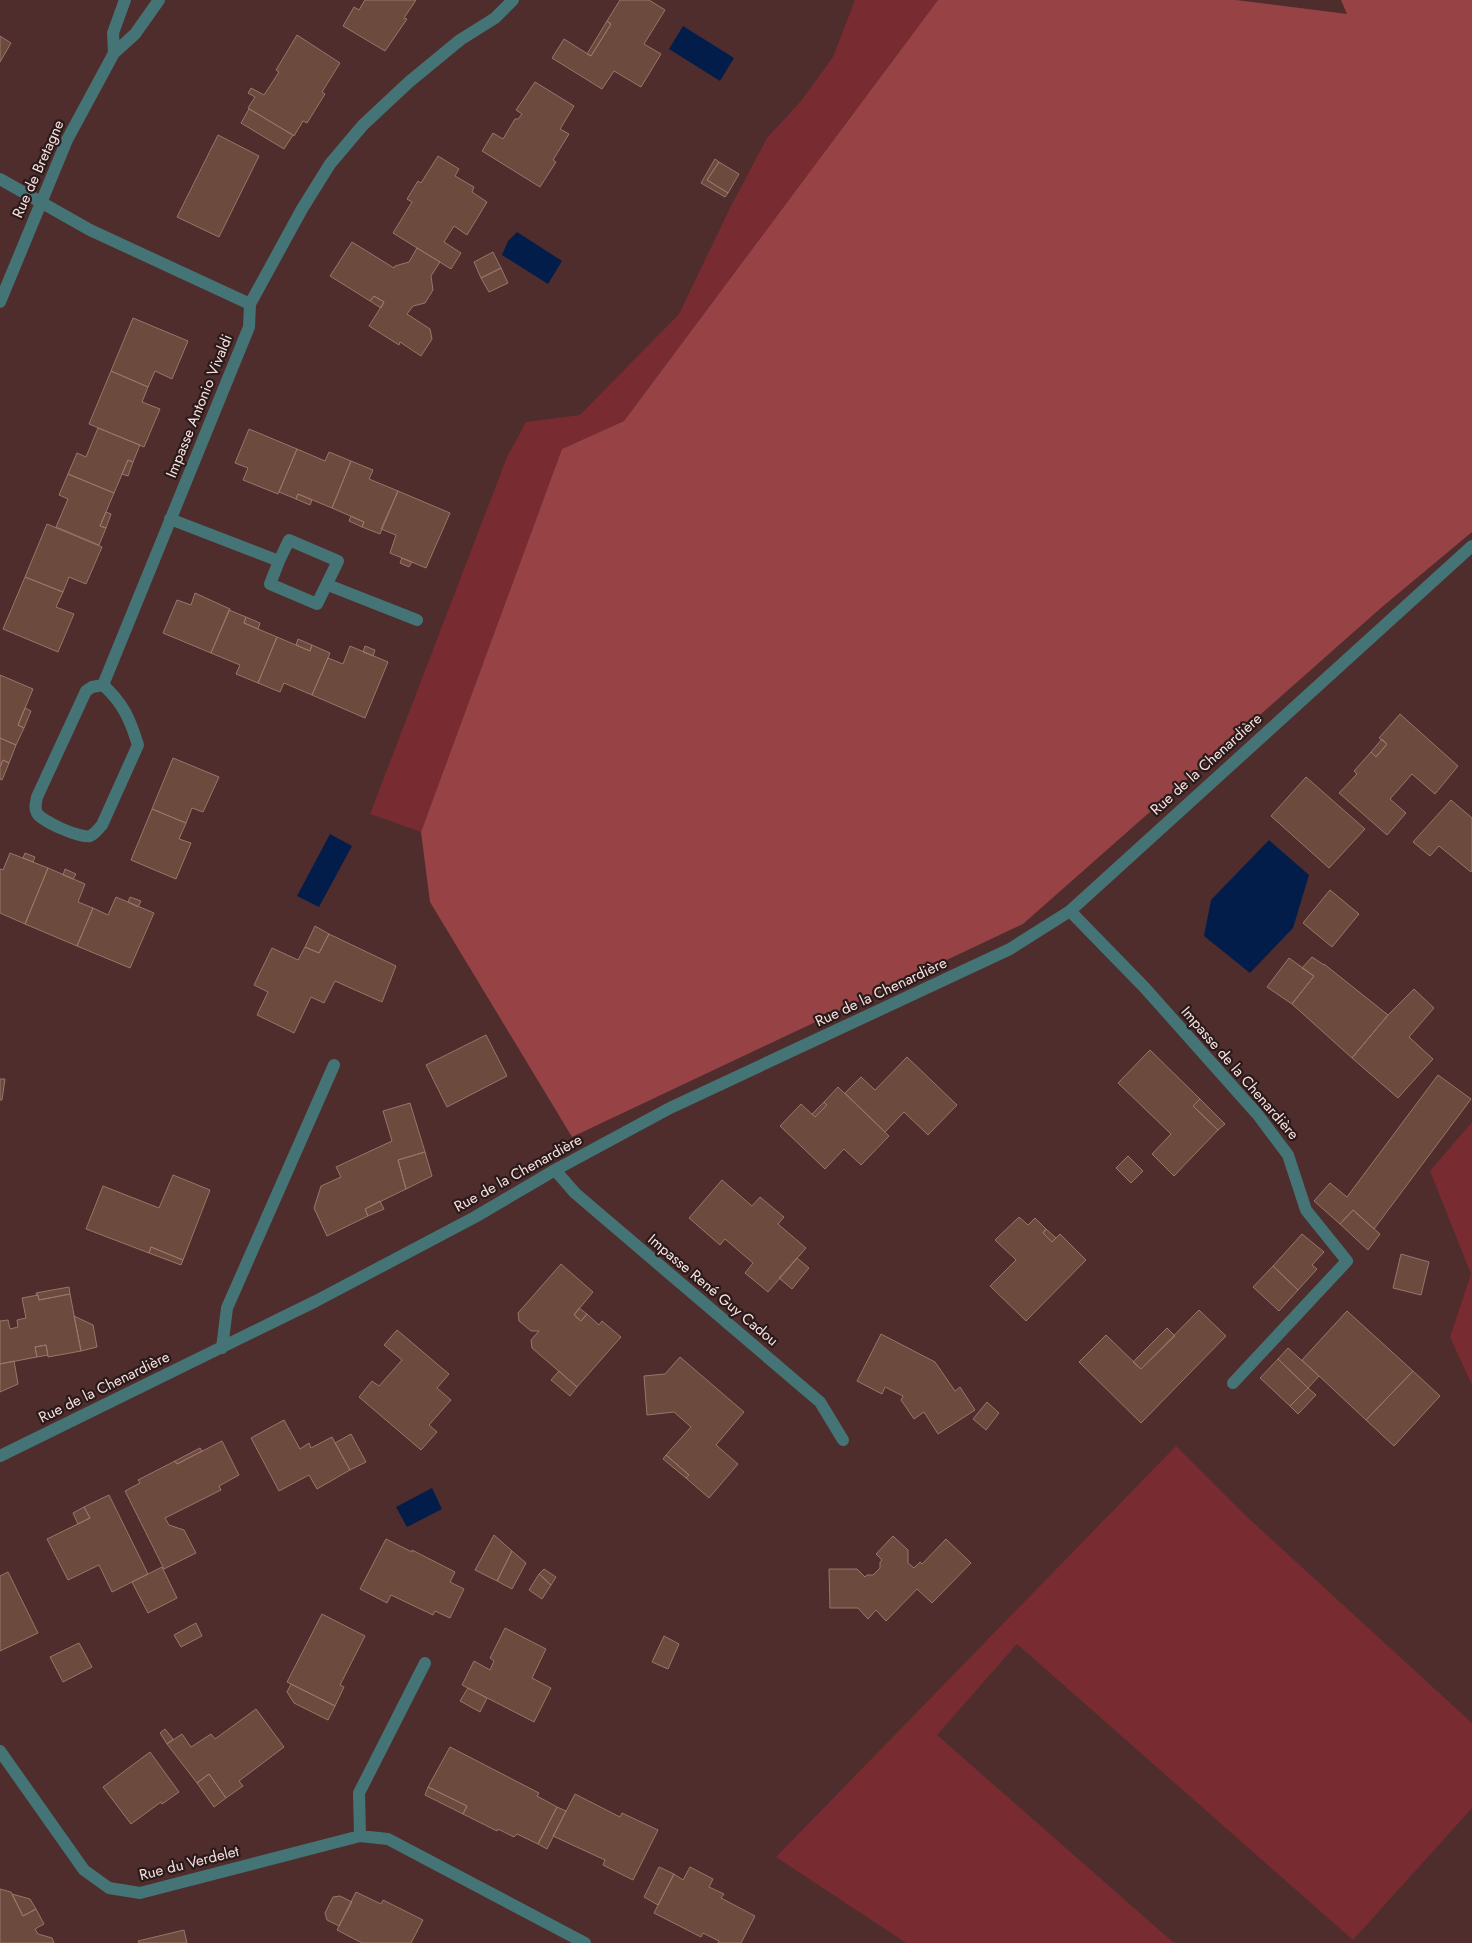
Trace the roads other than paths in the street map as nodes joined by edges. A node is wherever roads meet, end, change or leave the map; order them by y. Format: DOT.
graph roads {
  1 [pos="125,0"];
  2 [pos="159,0"];
  3 [pos="513,0"];
  4 [pos="114,53"];
  5 [pos="0,179"];
  6 [pos="41,201"];
  7 [pos="0,302"];
  8 [pos="250,304"];
  9 [pos="170,519"];
  10 [pos="1472,546"];
  11 [pos="279,561"];
  12 [pos="328,585"];
  13 [pos="418,620"];
  14 [pos="103,684"];
  15 [pos="1070,911"];
  16 [pos="334,1065"];
  17 [pos="555,1170"];
  18 [pos="222,1348"];
  19 [pos="1233,1382"];
  20 [pos="842,1440"];
  21 [pos="0,1456"];
  22 [pos="425,1663"];
  23 [pos="0,1751"];
  24 [pos="360,1836"];
  25 [pos="585,1943"];
  1 -- 4 [label="street, Rue de Bretagne"];
  2 -- 4 [label="street, Rue de Bretagne"];
  3 -- 8 [label="street"];
  4 -- 6 [label="street, Rue de Bretagne"];
  5 -- 6 [label="street"];
  6 -- 7 [label="street, Rue de Bretagne"];
  6 -- 8 [label="street"];
  8 -- 9 [label="street, Impasse Antonio Vivaldi"];
  9 -- 11 [label="street"];
  9 -- 14 [label="street, Impasse Antonio Vivaldi"];
  10 -- 15 [label="street, Rue de la Chenardière"];
  11 -- 12 [label="street"];
  11 -- 12 [label="street"];
  12 -- 13 [label="street"];
  14 -- 14 [label="street"];
  15 -- 17 [label="street, Rue de la Chenardière"];
  15 -- 19 [label="street, Impasse de la Chenardière"];
  16 -- 18 [label="street"];
  17 -- 18 [label="street, Rue de la Chenardière"];
  17 -- 20 [label="street, Impasse René Guy Cadou"];
  18 -- 21 [label="street, Rue de la Chenardière"];
  22 -- 24 [label="street"];
  23 -- 24 [label="street, Rue du Verdelet"];
  24 -- 25 [label="street, Rue du Verdelet"];
}
